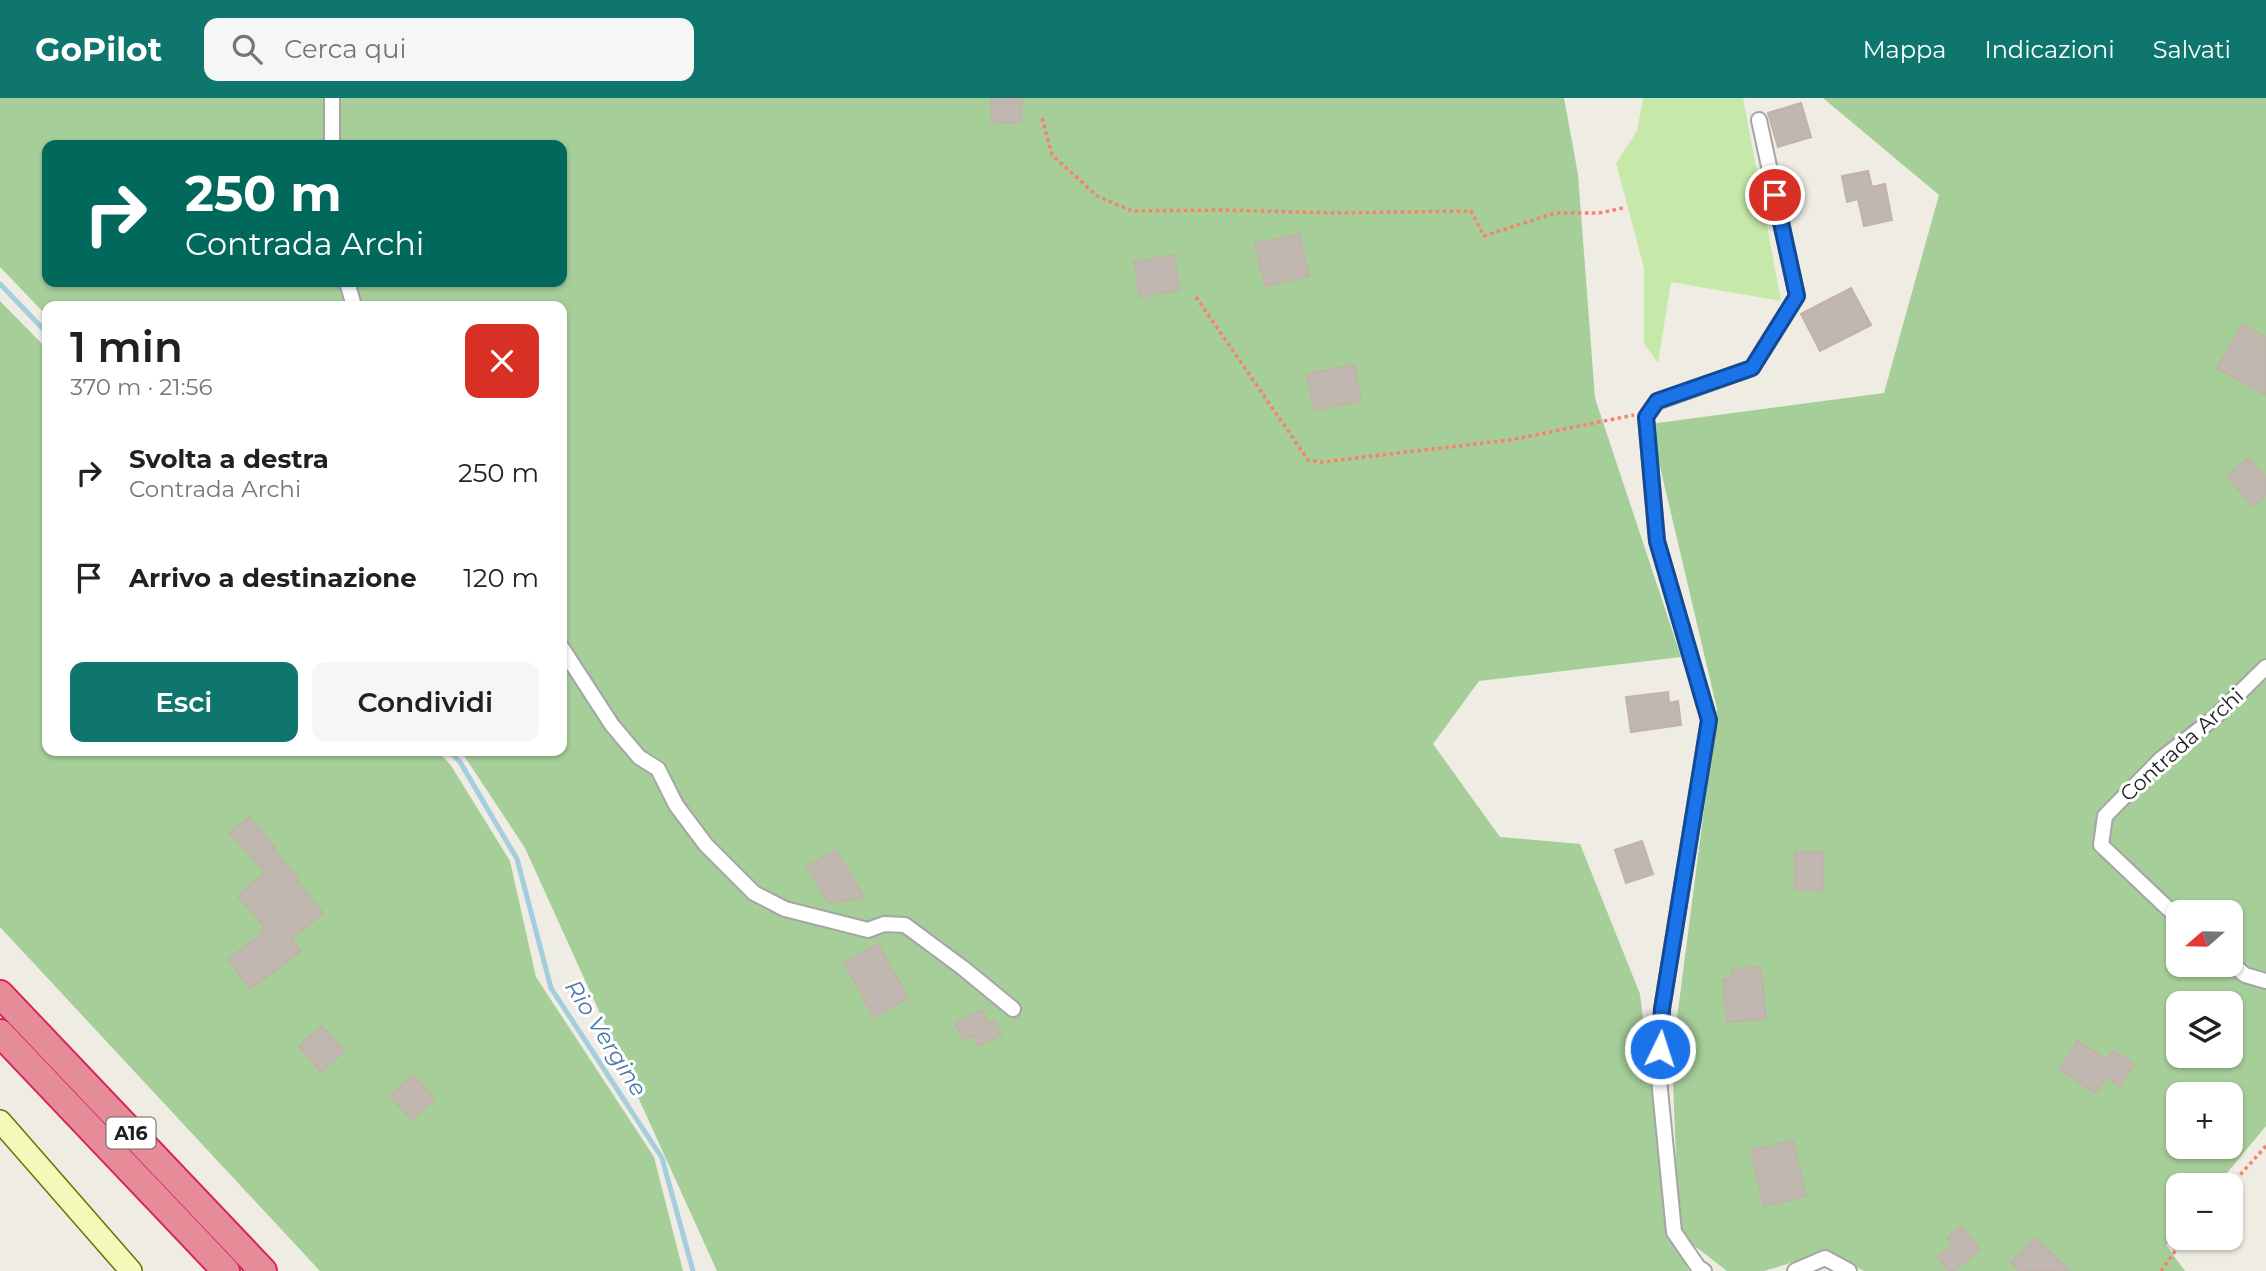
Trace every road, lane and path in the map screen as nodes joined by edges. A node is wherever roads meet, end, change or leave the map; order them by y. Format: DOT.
graph roads {
  1 [pos="332,98"];
  2 [pos="1042,118"];
  3 [pos="1759,120"];
  4 [pos="332,140"];
  5 [pos="1623,208"];
  6 [pos="1196,298"];
  7 [pos="1646,412"];
  8 [pos="567,656"];
  9 [pos="2266,667"];
  10 [pos="2166,907"];
  11 [pos="2244,974"];
  12 [pos="2266,981"];
  13 [pos="0,994"];
  14 [pos="1013,1009"];
  15 [pos="0,1034"];
  16 [pos="0,1121"];
  17 [pos="2266,1146"];
  18 [pos="2242,1173"];
  19 [pos="2176,1250"];
  20 [pos="131,1271"];
  21 [pos="226,1271"];
  22 [pos="263,1271"];
  23 [pos="1704,1271"];
  24 [pos="1796,1271"];
  25 [pos="1849,1271"];
  26 [pos="2161,1271"];
  1 -- 4 [label="street"];
  2 -- 5 [label="path"];
  3 -- 23 [label="street"];
  6 -- 7 [label="path"];
  8 -- 14 [label="street"];
  9 -- 10 [label="street, Contrada Archi"];
  11 -- 12 [label="street"];
  13 -- 22 [label="highway, A16"];
  15 -- 21 [label="highway, A16"];
  16 -- 20 [label="street"];
  17 -- 18 [label="path"];
  19 -- 26 [label="path"];
  24 -- 25 [label="street"];
}
